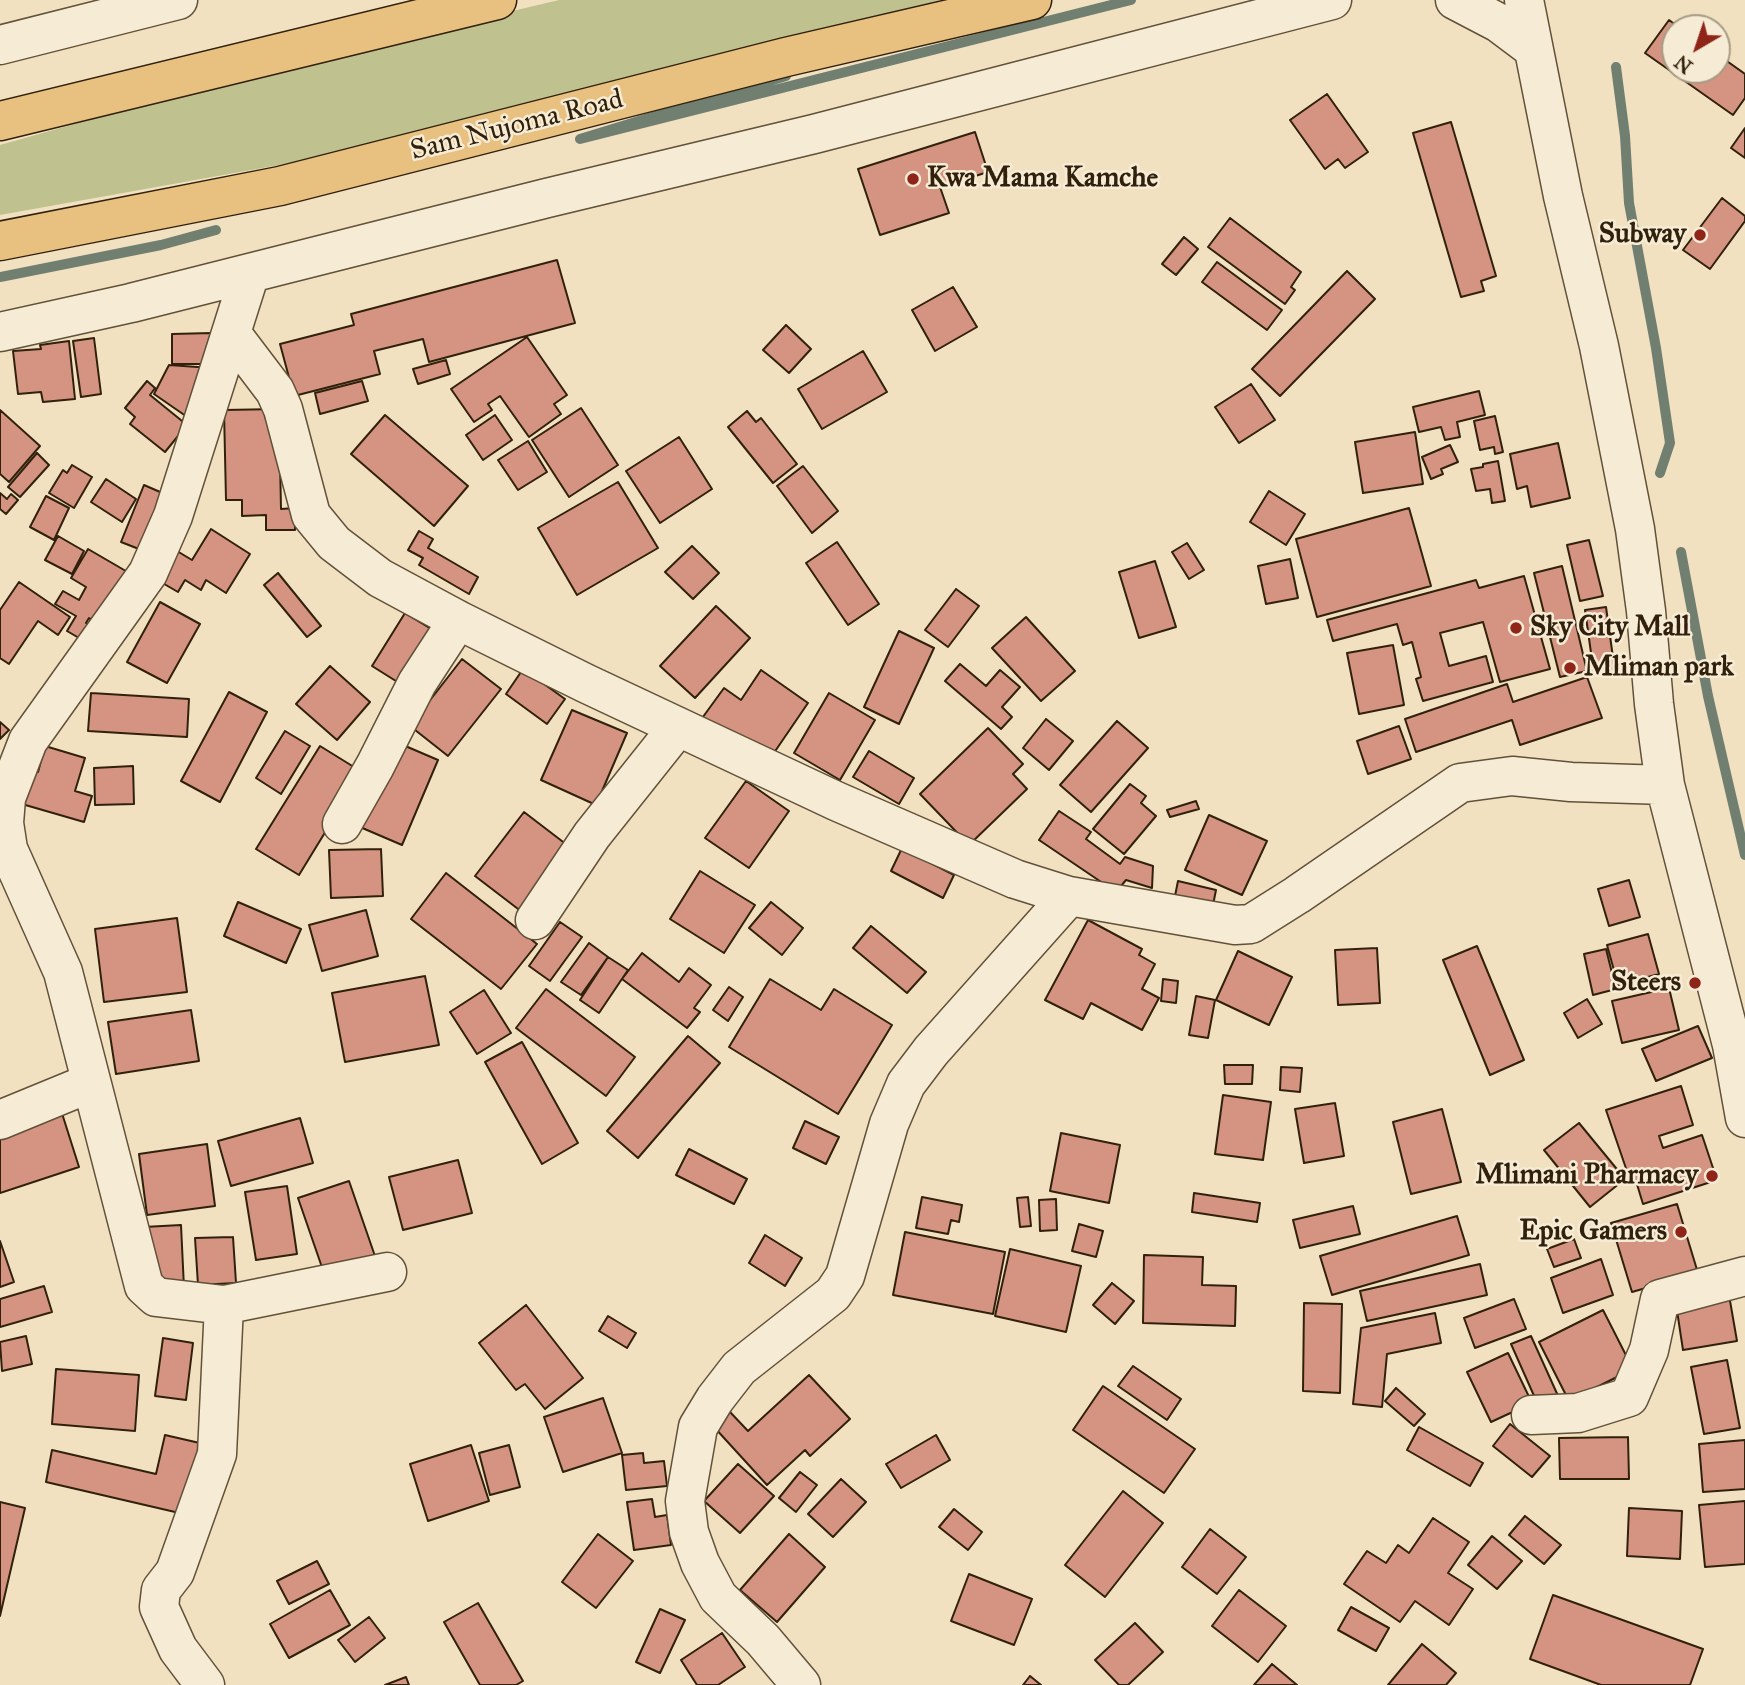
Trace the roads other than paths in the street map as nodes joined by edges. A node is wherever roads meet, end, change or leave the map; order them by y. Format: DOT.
graph roads {
  1 [pos="178,0"];
  2 [pos="497,0"];
  3 [pos="1032,0"];
  4 [pos="1332,0"];
  5 [pos="1455,0"];
  6 [pos="1524,0"];
  7 [pos="0,45"];
  8 [pos="1531,47"];
  9 [pos="0,121"];
  10 [pos="0,240"];
  11 [pos="250,273"];
  12 [pos="0,332"];
  13 [pos="231,333"];
  14 [pos="458,620"];
  15 [pos="678,727"];
  16 [pos="1665,785"];
  17 [pos="342,824"];
  18 [pos="1069,897"];
  19 [pos="535,920"];
  20 [pos="90,1083"];
  21 [pos="1745,1118"];
  22 [pos="0,1120"];
  23 [pos="387,1272"];
  24 [pos="1745,1276"];
  25 [pos="224,1305"];
  26 [pos="1531,1415"];
  27 [pos="792,1682"];
  28 [pos="205,1685"];
  1 -- 7 [label="street"];
  2 -- 9 [label="main road"];
  3 -- 10 [label="main road, Sam Nujoma Road"];
  4 -- 11 [label="street"];
  5 -- 8 [label="street"];
  6 -- 8 [label="street"];
  8 -- 16 [label="street"];
  11 -- 12 [label="street"];
  11 -- 13 [label="street"];
  13 -- 14 [label="street"];
  13 -- 20 [label="street"];
  14 -- 15 [label="street"];
  14 -- 17 [label="street"];
  15 -- 18 [label="street"];
  15 -- 19 [label="street"];
  16 -- 18 [label="street"];
  16 -- 21 [label="street"];
  18 -- 27 [label="street"];
  20 -- 22 [label="street"];
  20 -- 25 [label="street"];
  23 -- 25 [label="street"];
  24 -- 26 [label="street"];
  25 -- 28 [label="street"];
}
